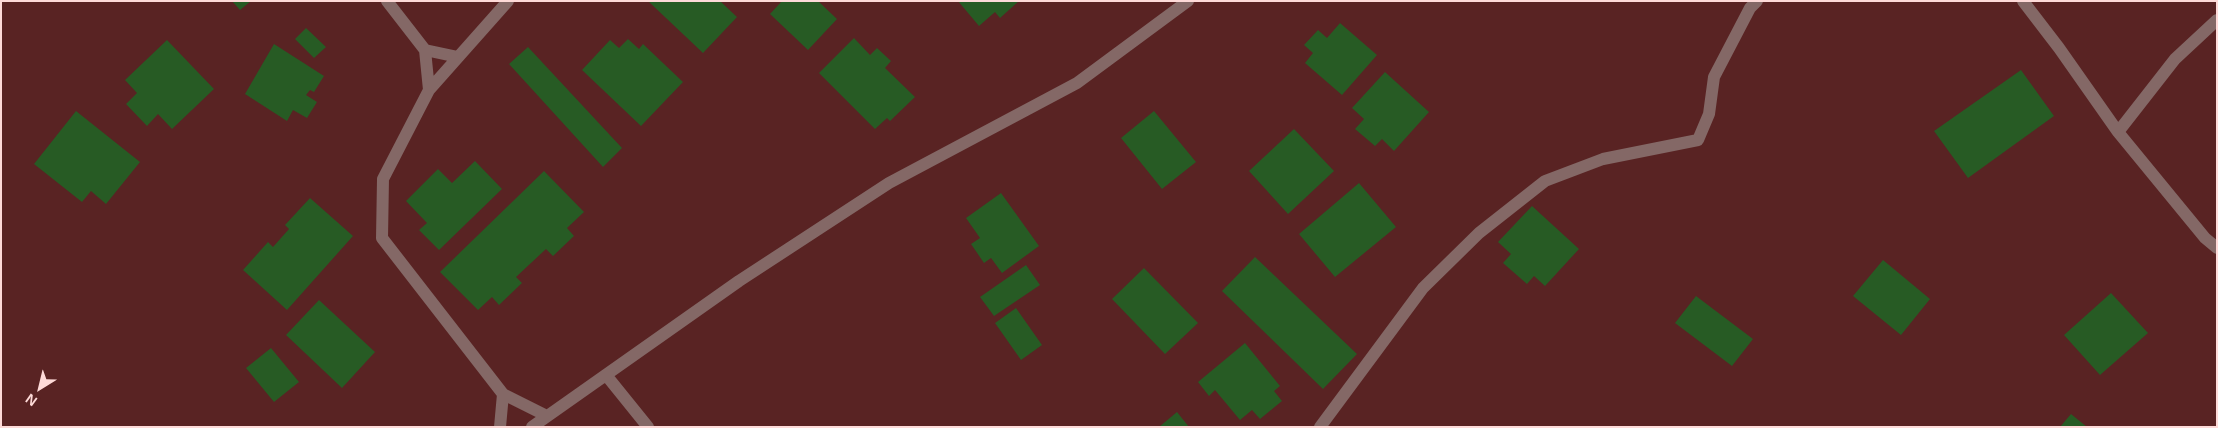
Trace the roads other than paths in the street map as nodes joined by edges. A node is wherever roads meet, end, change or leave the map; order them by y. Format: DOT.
graph roads {
  1 [pos="387,1"];
  2 [pos="508,1"];
  3 [pos="1188,1"];
  4 [pos="1757,1"];
  5 [pos="2023,1"];
  6 [pos="2217,20"];
  7 [pos="425,50"];
  8 [pos="458,57"];
  9 [pos="429,90"];
  10 [pos="2118,132"];
  11 [pos="2217,248"];
  12 [pos="606,375"];
  13 [pos="503,394"];
  14 [pos="547,416"];
  15 [pos="500,427"];
  16 [pos="532,427"];
  17 [pos="648,427"];
  18 [pos="1320,427"];
  1 -- 7 [label="street"];
  2 -- 8 [label="street"];
  3 -- 12 [label="street"];
  4 -- 18 [label="street"];
  5 -- 10 [label="street"];
  6 -- 10 [label="street"];
  7 -- 8 [label="street"];
  7 -- 9 [label="street"];
  8 -- 9 [label="street"];
  9 -- 13 [label="street"];
  10 -- 11 [label="street"];
  12 -- 14 [label="street"];
  12 -- 17 [label="street"];
  13 -- 14 [label="street"];
  13 -- 15 [label="street"];
  14 -- 16 [label="street"];
}
